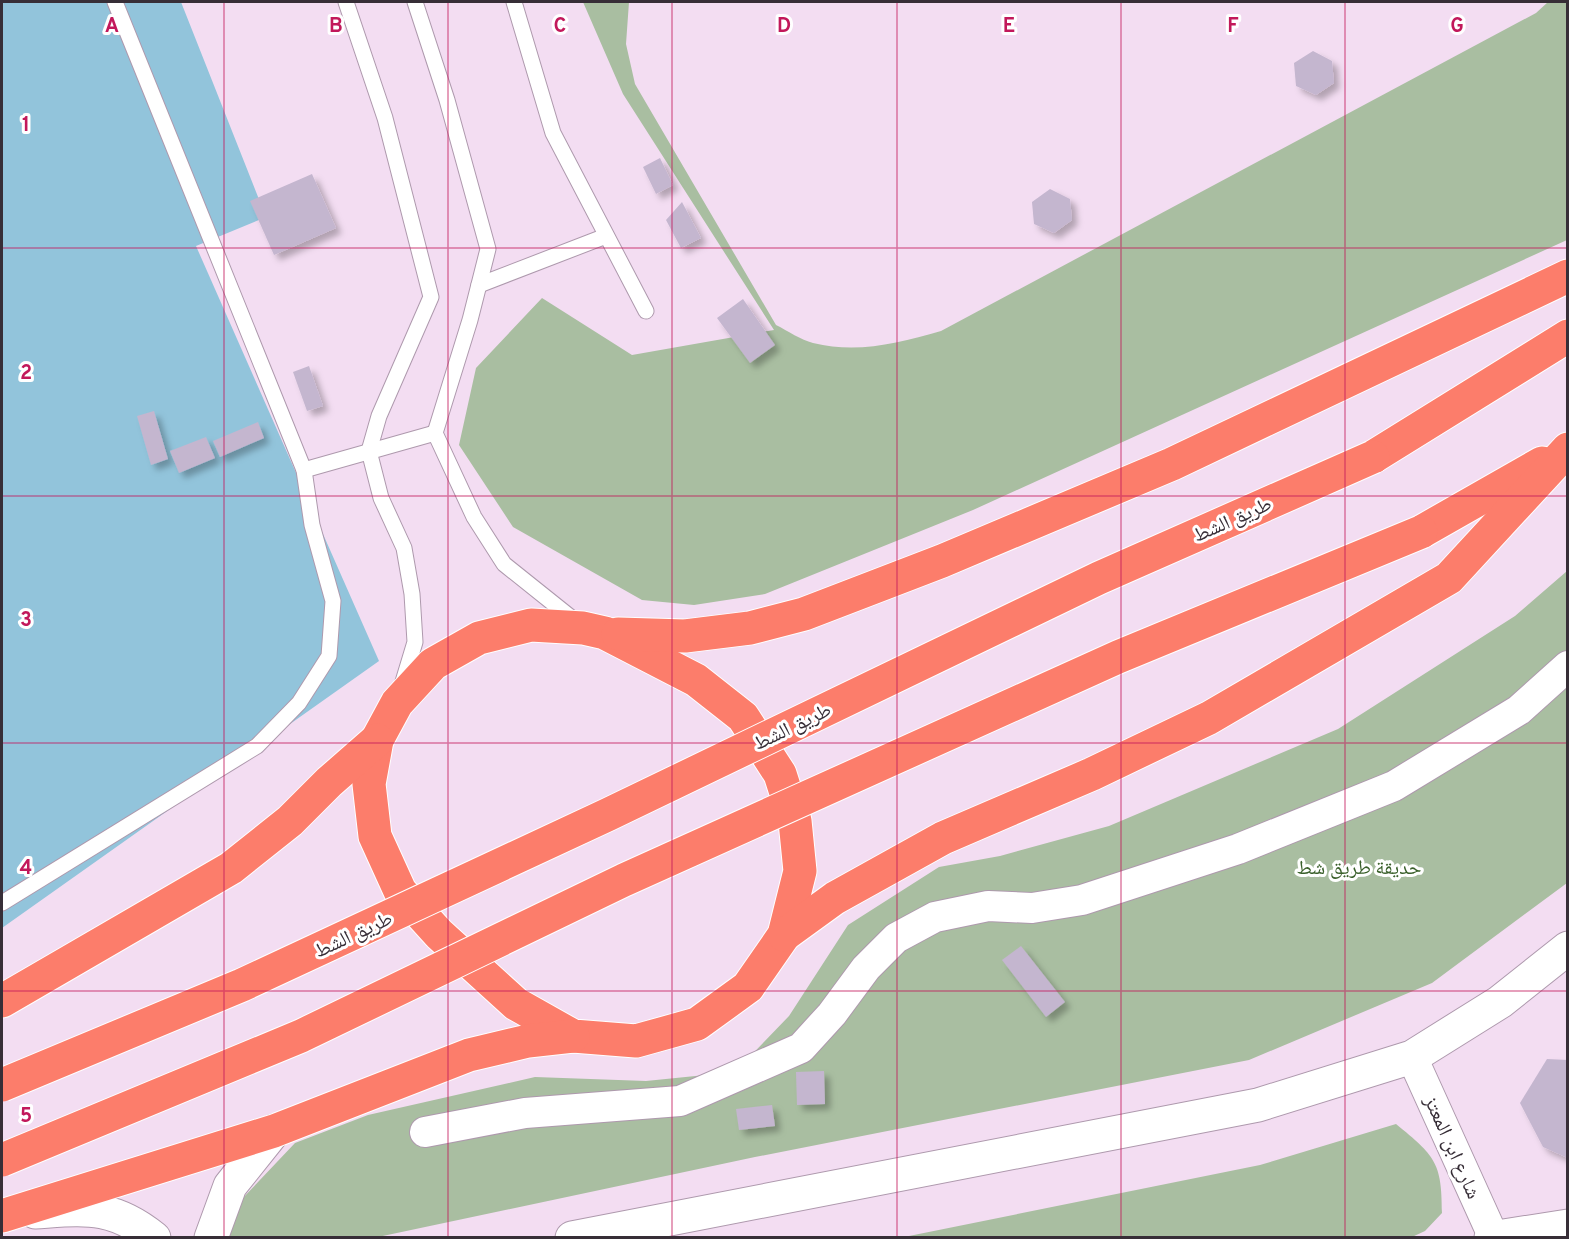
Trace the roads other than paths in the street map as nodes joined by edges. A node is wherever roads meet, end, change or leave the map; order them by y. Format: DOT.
graph roads {
  1 [pos="115,2"];
  2 [pos="346,2"];
  3 [pos="415,2"];
  4 [pos="514,2"];
  5 [pos="606,236"];
  6 [pos="1568,276"];
  7 [pos="479,285"];
  8 [pos="646,311"];
  9 [pos="1568,336"];
  10 [pos="435,433"];
  11 [pos="1568,449"];
  12 [pos="369,451"];
  13 [pos="304,470"];
  14 [pos="594,631"];
  15 [pos="1568,666"];
  16 [pos="397,703"];
  17 [pos="377,740"];
  18 [pos="2,903"];
  19 [pos="784,935"];
  20 [pos="1568,948"];
  21 [pos="2,1001"];
  22 [pos="573,1036"];
  23 [pos="1412,1057"];
  24 [pos="2,1085"];
  25 [pos="274,1131"];
  26 [pos="425,1132"];
  27 [pos="2,1160"];
  28 [pos="5,1215"];
  29 [pos="1568,1226"];
  30 [pos="1493,1237"];
  31 [pos="154,1238"];
  32 [pos="211,1238"];
  33 [pos="572,1238"];
  1 -- 13 [label="lane"];
  2 -- 12 [label="lane"];
  3 -- 7 [label="lane"];
  4 -- 5 [label="lane"];
  5 -- 7 [label="lane"];
  5 -- 8 [label="lane"];
  6 -- 14 [label="highway"];
  7 -- 10 [label="lane"];
  9 -- 24 [label="highway, طريق الشط, bridge"];
  10 -- 12 [label="lane"];
  10 -- 14 [label="lane"];
  11 -- 19 [label="highway"];
  11 -- 27 [label="highway, bridge"];
  12 -- 13 [label="lane"];
  12 -- 16 [label="lane"];
  13 -- 18 [label="lane"];
  14 -- 16 [label="highway"];
  14 -- 19 [label="highway"];
  15 -- 26 [label="street"];
  16 -- 17 [label="highway"];
  17 -- 21 [label="highway"];
  17 -- 22 [label="highway"];
  19 -- 22 [label="highway"];
  20 -- 23 [label="main road"];
  22 -- 25 [label="highway"];
  23 -- 30 [label="street, شارع ابن المعتز"];
  23 -- 33 [label="main road"];
  25 -- 28 [label="highway"];
  25 -- 32 [label="main road"];
  28 -- 31 [label="main road"];
  29 -- 30 [label="main road"];
}
